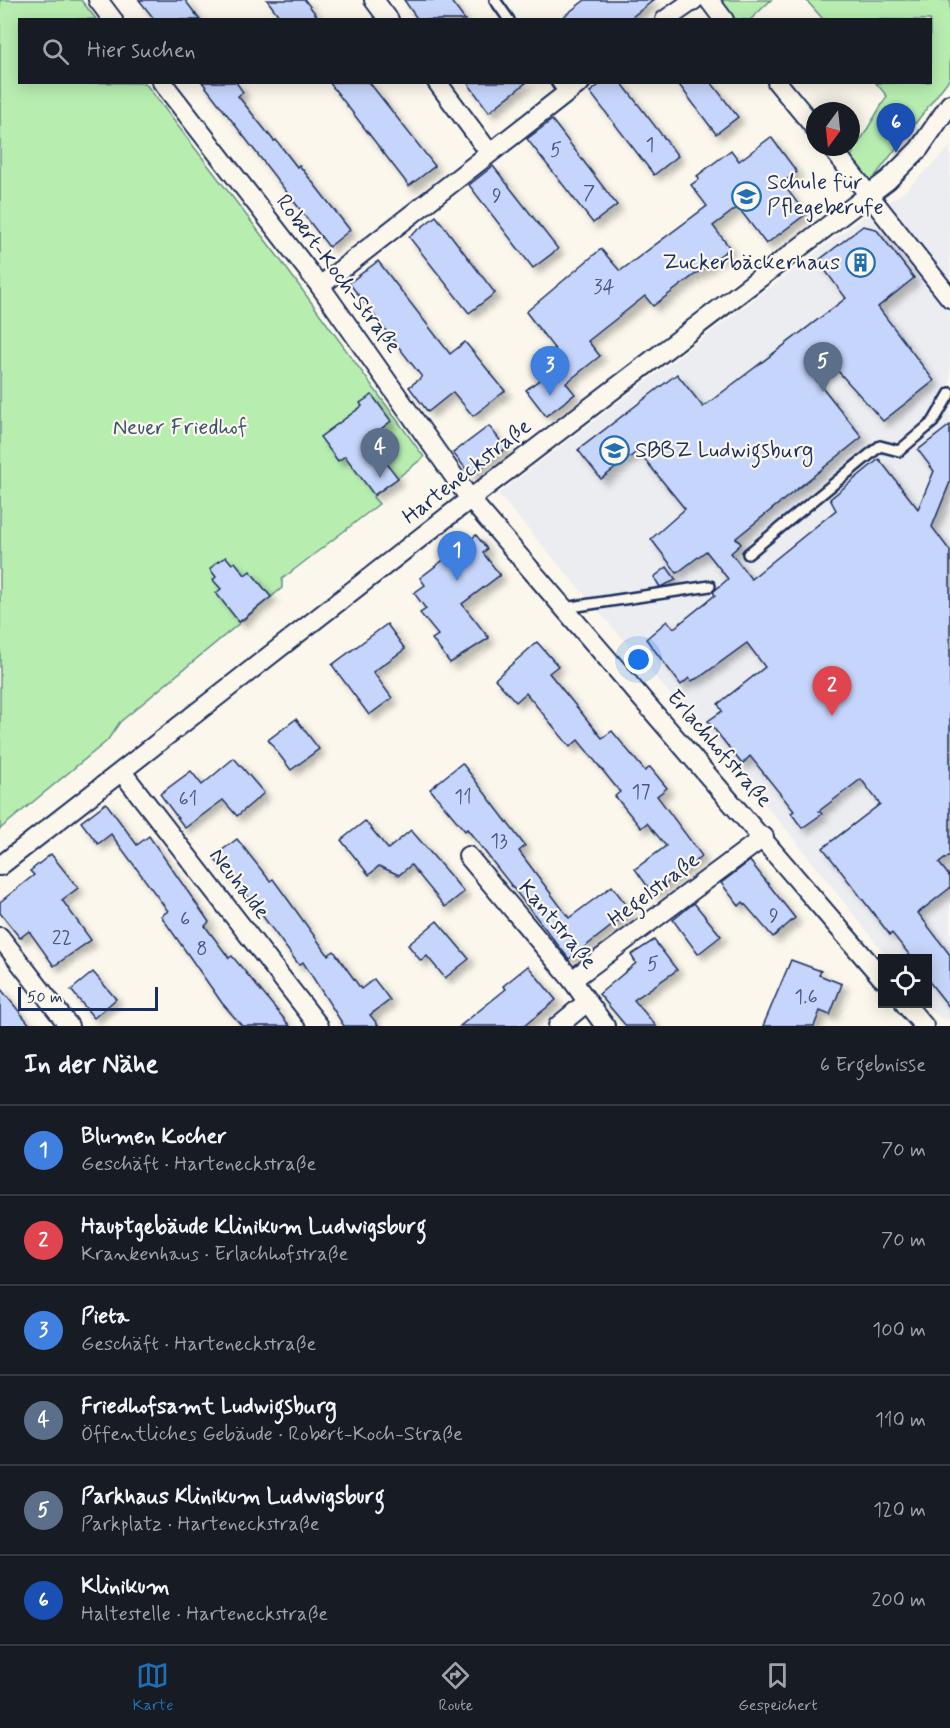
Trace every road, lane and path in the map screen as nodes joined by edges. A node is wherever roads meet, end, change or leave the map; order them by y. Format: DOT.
graph roads {
  1 [pos="98,0"];
  2 [pos="374,0"];
  3 [pos="495,0"];
  4 [pos="694,0"];
  5 [pos="709,0"];
  6 [pos="112,18"];
  7 [pos="388,18"];
  8 [pos="508,18"];
  9 [pos="668,18"];
  10 [pos="722,18"];
  11 [pos="164,84"];
  12 [pos="438,84"];
  13 [pos="575,84"];
  14 [pos="779,84"];
  15 [pos="561,89"];
  16 [pos="950,104"];
  17 [pos="806,117"];
  18 [pos="489,152"];
  19 [pos="838,156"];
  20 [pos="868,195"];
  21 [pos="320,286"];
  22 [pos="950,298"];
  23 [pos="950,393"];
  24 [pos="470,499"];
  25 [pos="748,554"];
  26 [pos="710,586"];
  27 [pos="564,608"];
  28 [pos="122,772"];
  29 [pos="764,837"];
  30 [pos="468,856"];
  31 [pos="0,866"];
  32 [pos="0,938"];
  33 [pos="878,973"];
  34 [pos="572,981"];
  35 [pos="587,1002"];
  36 [pos="908,1008"];
  37 [pos="69,1026"];
  38 [pos="319,1026"];
  39 [pos="558,1026"];
  40 [pos="605,1026"];
  41 [pos="924,1026"];
  1 -- 6 [label="street"];
  2 -- 7 [label="street"];
  3 -- 8 [label="lane"];
  4 -- 9 [label="street"];
  5 -- 10 [label="street"];
  11 -- 21 [label="street, Robert-Koch-Straße"];
  12 -- 18 [label="street"];
  13 -- 15 [label="street"];
  14 -- 17 [label="street"];
  15 -- 18 [label="street"];
  16 -- 20 [label="street, Harteneckstraße"];
  18 -- 21 [label="street"];
  19 -- 20 [label="street"];
  20 -- 22 [label="street"];
  20 -- 24 [label="street, Harteneckstraße"];
  21 -- 24 [label="street, Robert-Koch-Straße"];
  23 -- 25 [label="lane"];
  24 -- 27 [label="street, Erlachhofstraße"];
  24 -- 28 [label="street, Harteneckstraße"];
  26 -- 27 [label="lane"];
  27 -- 29 [label="street, Erlachhofstraße"];
  28 -- 31 [label="street, Harteneckstraße"];
  28 -- 38 [label="street, Neuhalde"];
  29 -- 33 [label="street, Erlachhofstraße"];
  29 -- 34 [label="street, Hegelstraße"];
  30 -- 34 [label="street, Kantstraße"];
  32 -- 37 [label="street"];
  34 -- 35 [label="street, Kantstraße"];
  35 -- 39 [label="street"];
  35 -- 40 [label="street, Kantstraße"];
  36 -- 41 [label="street"];
}
